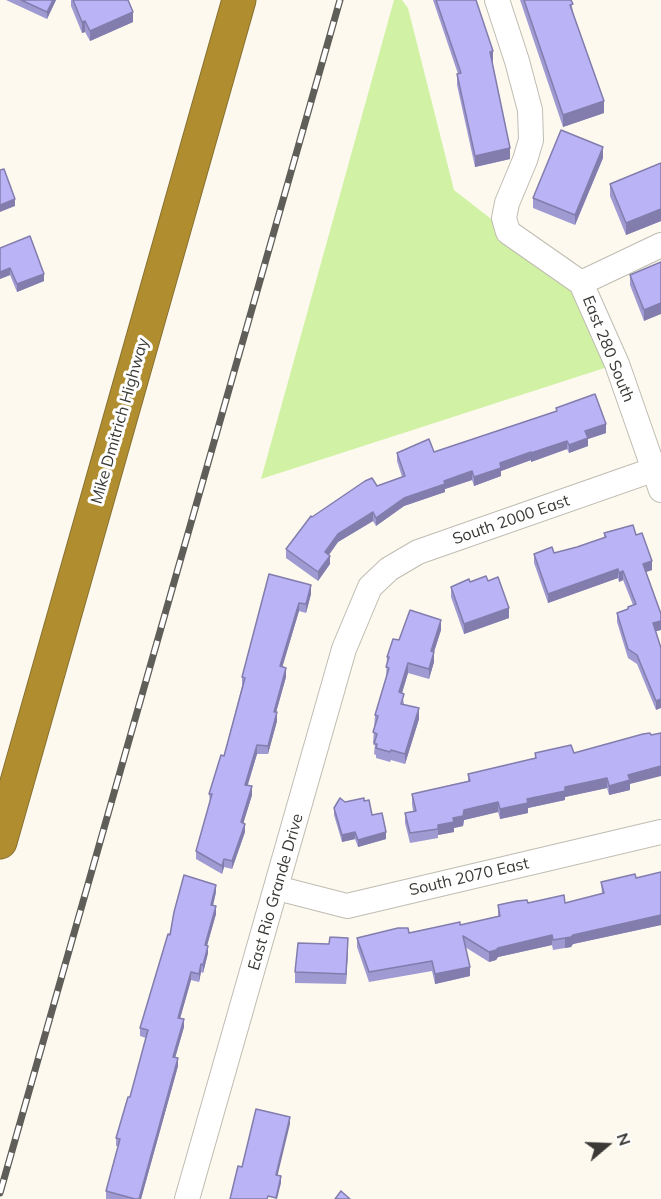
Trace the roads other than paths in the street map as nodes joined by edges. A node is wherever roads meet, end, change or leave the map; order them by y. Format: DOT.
graph roads {
  1 [pos="239,0"];
  2 [pos="496,0"];
  3 [pos="661,245"];
  4 [pos="581,283"];
  5 [pos="659,476"];
  6 [pos="370,587"];
  7 [pos="661,832"];
  8 [pos="0,842"];
  9 [pos="277,888"];
  10 [pos="187,1199"];
  1 -- 8 [label="highway, Mike Dmitrich Highway"];
  2 -- 4 [label="street, East 280 South"];
  3 -- 4 [label="street"];
  4 -- 5 [label="street, East 280 South"];
  5 -- 6 [label="street, South 2000 East"];
  6 -- 9 [label="street, East Rio Grande Drive"];
  7 -- 9 [label="street, South 2070 East"];
  9 -- 10 [label="street, East Rio Grande Drive"];
}
